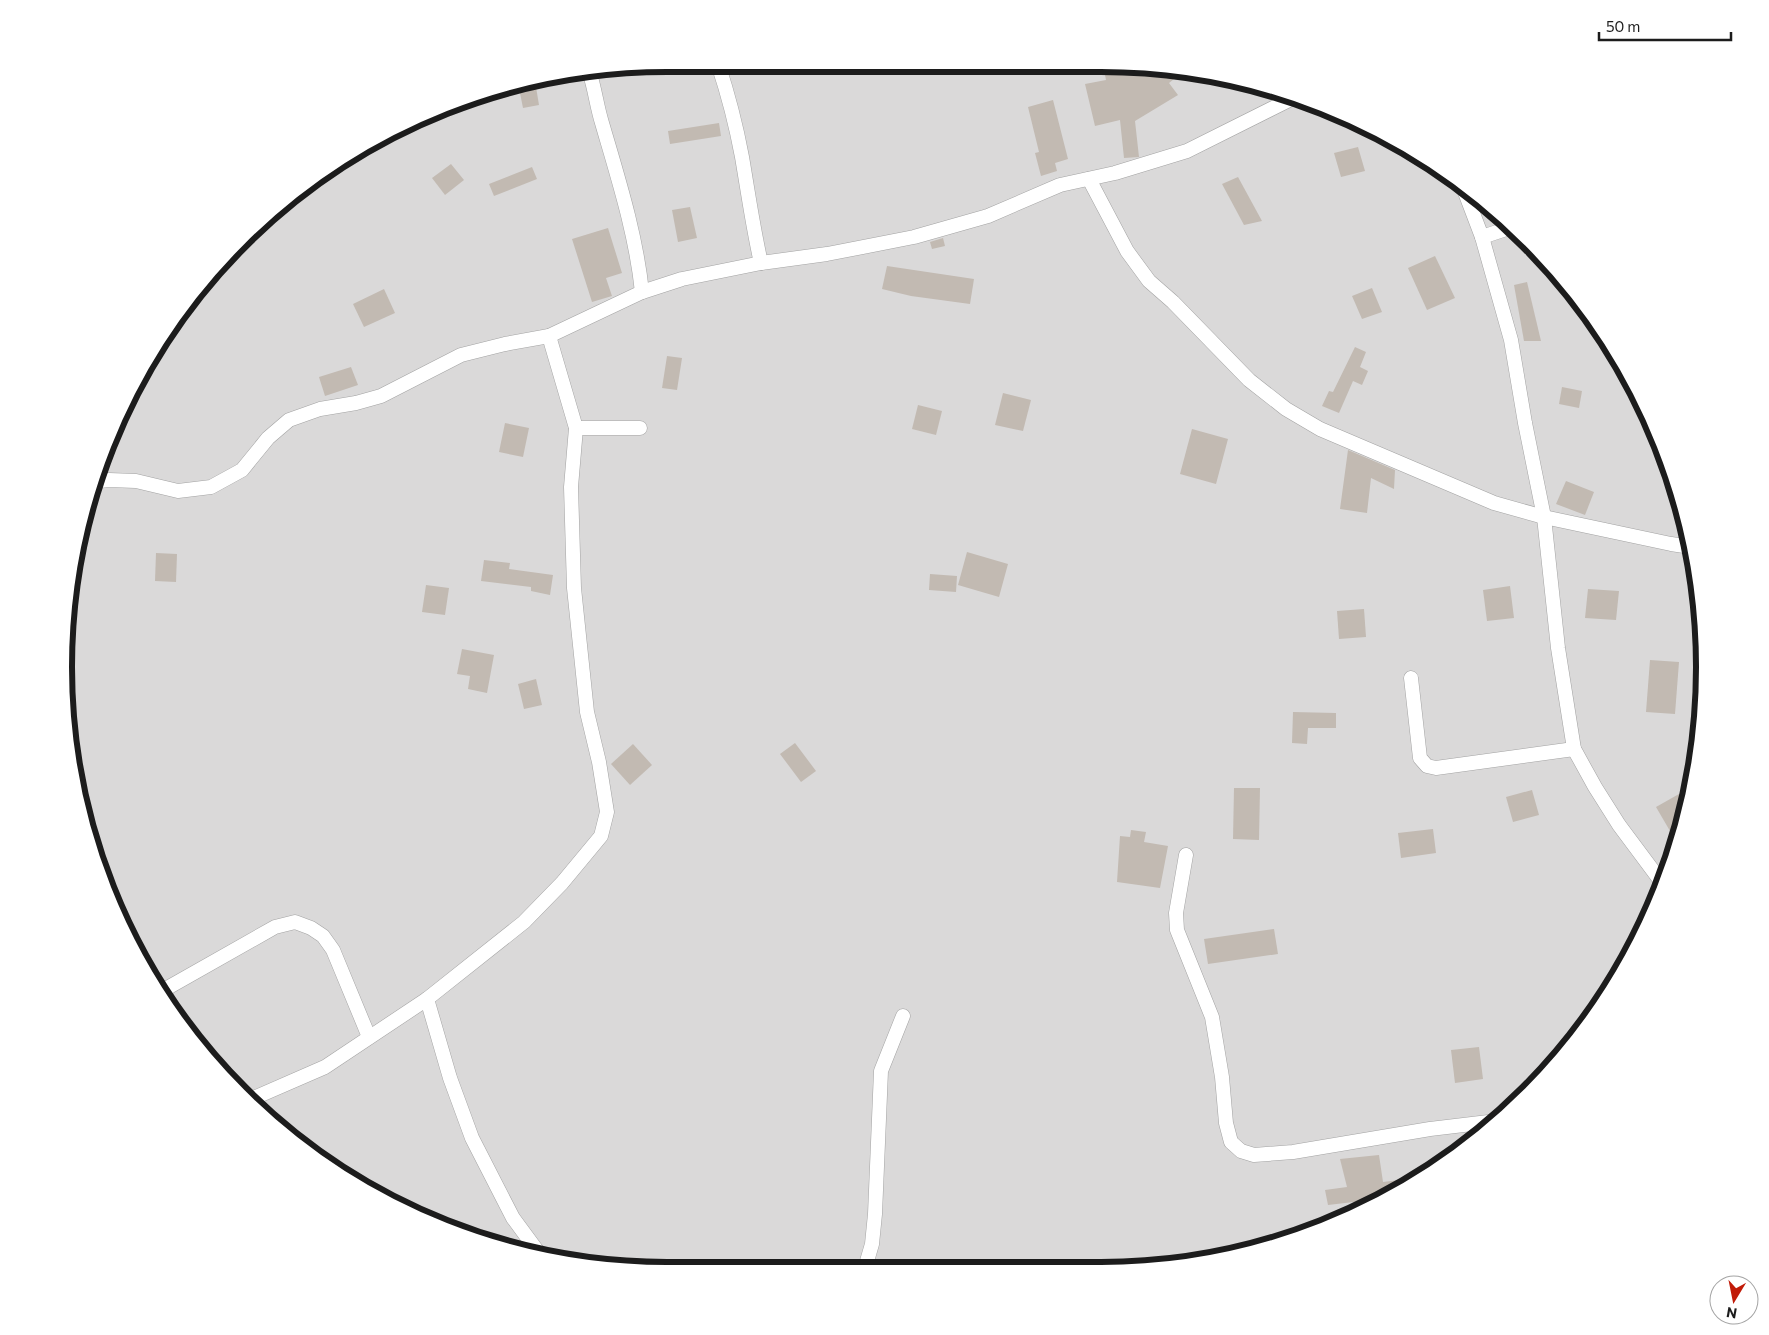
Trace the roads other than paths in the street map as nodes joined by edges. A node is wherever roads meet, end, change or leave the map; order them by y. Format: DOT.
graph roads {
  1 [pos="721,73"];
  2 [pos="591,78"];
  3 [pos="1285,102"];
  4 [pos="1089,179"];
  5 [pos="1467,197"];
  6 [pos="1504,230"];
  7 [pos="1482,237"];
  8 [pos="761,263"];
  9 [pos="642,292"];
  10 [pos="549,336"];
  11 [pos="576,428"];
  12 [pos="640,428"];
  13 [pos="103,481"];
  14 [pos="1544,517"];
  15 [pos="1684,546"];
  16 [pos="1411,678"];
  17 [pos="1574,749"];
  18 [pos="1186,855"];
  19 [pos="1658,877"];
  20 [pos="167,989"];
  21 [pos="426,999"];
  22 [pos="903,1016"];
  23 [pos="369,1038"];
  24 [pos="256,1097"];
  25 [pos="1485,1122"];
  26 [pos="535,1247"];
  27 [pos="867,1262"];
  1 -- 8 [label="street"];
  2 -- 9 [label="street"];
  3 -- 4 [label="street"];
  4 -- 8 [label="street"];
  4 -- 14 [label="street"];
  5 -- 7 [label="street"];
  6 -- 7 [label="street"];
  7 -- 14 [label="street"];
  8 -- 9 [label="street"];
  9 -- 10 [label="street"];
  10 -- 11 [label="street"];
  10 -- 13 [label="street"];
  11 -- 12 [label="street"];
  11 -- 21 [label="street"];
  14 -- 15 [label="street"];
  14 -- 17 [label="street"];
  16 -- 17 [label="street"];
  17 -- 19 [label="street"];
  18 -- 25 [label="street"];
  20 -- 23 [label="street"];
  21 -- 23 [label="street"];
  21 -- 26 [label="street"];
  22 -- 27 [label="street"];
  23 -- 24 [label="street"];
}
